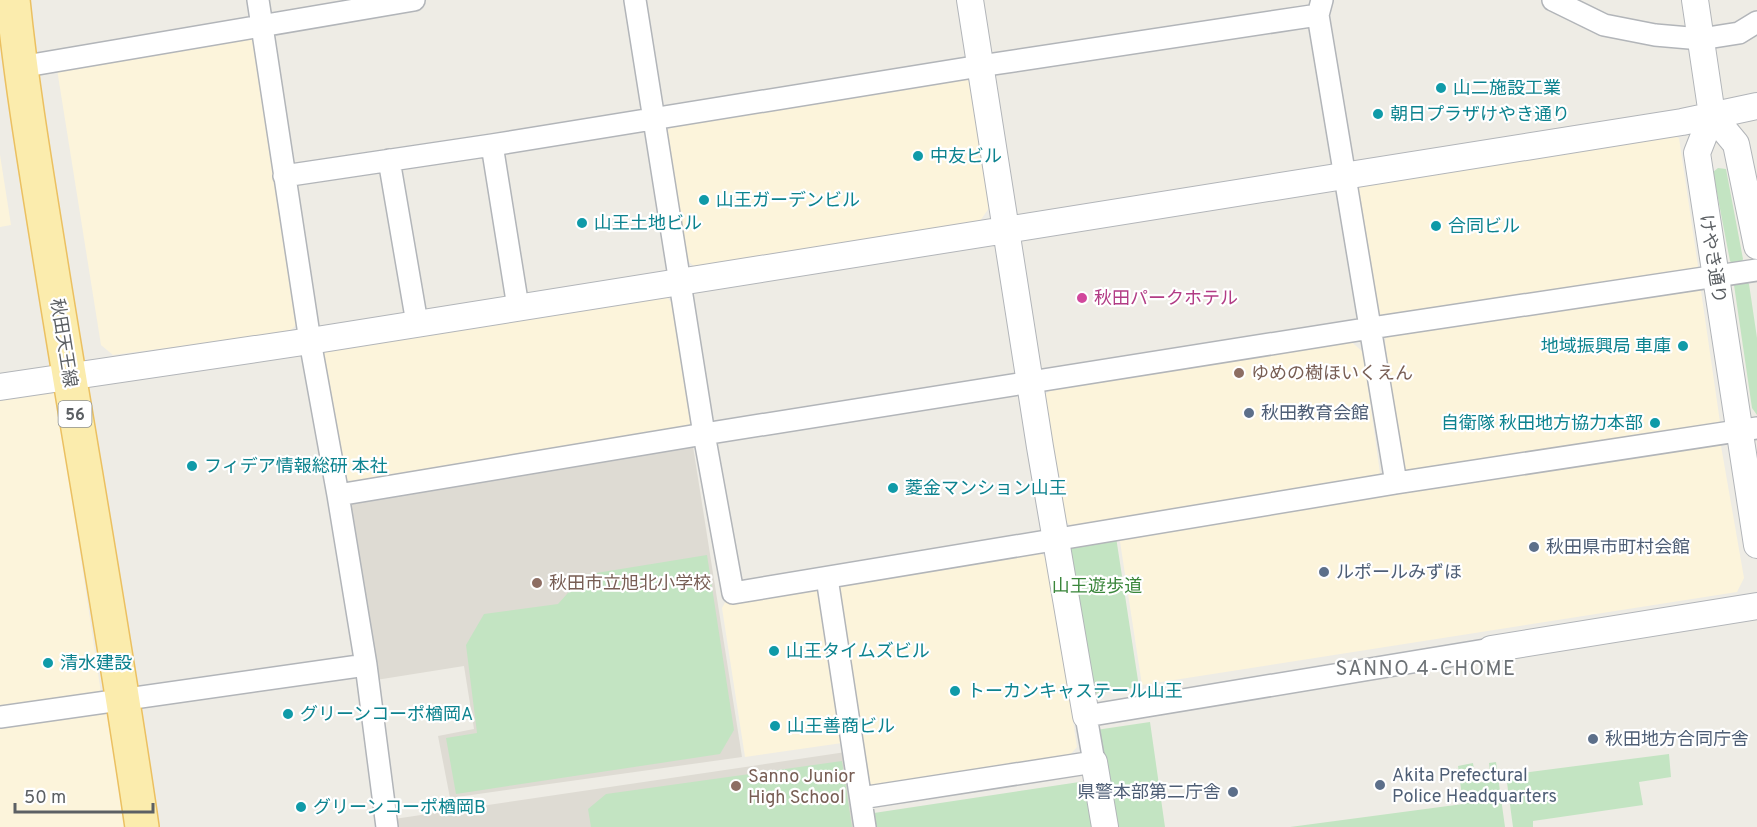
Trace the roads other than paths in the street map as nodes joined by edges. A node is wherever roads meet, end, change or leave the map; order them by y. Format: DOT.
graph roads {
  1 [pos="13,0"];
  2 [pos="258,0"];
  3 [pos="414,0"];
  4 [pos="634,0"];
  5 [pos="970,0"];
  6 [pos="1553,0"];
  7 [pos="1695,0"];
  8 [pos="1320,8"];
  9 [pos="1757,22"];
  10 [pos="263,25"];
  11 [pos="1701,39"];
  12 [pos="980,66"];
  13 [pos="20,67"];
  14 [pos="1757,106"];
  15 [pos="1712,115"];
  16 [pos="652,118"];
  17 [pos="492,145"];
  18 [pos="389,160"];
  19 [pos="1345,174"];
  20 [pos="284,176"];
  21 [pos="1007,228"];
  22 [pos="1757,246"];
  23 [pos="1757,270"];
  24 [pos="1716,275"];
  25 [pos="679,280"];
  26 [pos="518,307"];
  27 [pos="417,323"];
  28 [pos="1371,328"];
  29 [pos="310,341"];
  30 [pos="69,377"];
  31 [pos="1031,382"];
  32 [pos="0,387"];
  33 [pos="1748,430"];
  34 [pos="704,434"];
  35 [pos="1396,483"];
  36 [pos="338,495"];
  37 [pos="1057,538"];
  38 [pos="1757,545"];
  39 [pos="827,578"];
  40 [pos="1757,606"];
  41 [pos="1491,649"];
  42 [pos="366,665"];
  43 [pos="124,698"];
  44 [pos="1086,716"];
  45 [pos="0,717"];
  46 [pos="1094,762"];
  47 [pos="861,798"];
  48 [pos="142,827"];
  49 [pos="387,827"];
  50 [pos="865,827"];
  51 [pos="1105,827"];
  1 -- 13 [label="main road, 秋田天王線 / 56"];
  2 -- 10 [label="street"];
  3 -- 10 [label="street"];
  4 -- 16 [label="street"];
  5 -- 12 [label="street"];
  6 -- 11 [label="street"];
  7 -- 11 [label="street"];
  8 -- 12 [label="street"];
  8 -- 19 [label="street"];
  9 -- 11 [label="street"];
  10 -- 13 [label="street"];
  10 -- 20 [label="street"];
  11 -- 15 [label="street"];
  12 -- 16 [label="street"];
  12 -- 21 [label="street"];
  13 -- 30 [label="main road, 秋田天王線 / 56"];
  14 -- 15 [label="street"];
  15 -- 19 [label="street"];
  15 -- 22 [label="street"];
  15 -- 24 [label="street, けやき通り"];
  16 -- 17 [label="street"];
  16 -- 25 [label="street"];
  17 -- 18 [label="street"];
  17 -- 26 [label="street"];
  18 -- 20 [label="street"];
  18 -- 27 [label="street"];
  19 -- 21 [label="street"];
  19 -- 28 [label="street"];
  20 -- 29 [label="street"];
  21 -- 25 [label="street"];
  21 -- 31 [label="street"];
  23 -- 24 [label="street"];
  24 -- 28 [label="street"];
  24 -- 33 [label="street, けやき通り"];
  25 -- 26 [label="street"];
  25 -- 34 [label="street"];
  26 -- 27 [label="street"];
  27 -- 29 [label="street"];
  28 -- 31 [label="street"];
  28 -- 35 [label="street"];
  29 -- 30 [label="street"];
  29 -- 36 [label="street"];
  30 -- 32 [label="street"];
  30 -- 43 [label="main road, 秋田天王線 / 56"];
  31 -- 34 [label="street"];
  31 -- 37 [label="street"];
  33 -- 35 [label="street"];
  33 -- 38 [label="street, けやき通り"];
  34 -- 36 [label="street"];
  34 -- 39 [label="street"];
  35 -- 37 [label="street"];
  36 -- 42 [label="street"];
  37 -- 39 [label="street"];
  37 -- 44 [label="street"];
  39 -- 47 [label="street"];
  40 -- 41 [label="street"];
  41 -- 44 [label="street"];
  42 -- 43 [label="street"];
  42 -- 49 [label="street"];
  43 -- 45 [label="street"];
  43 -- 48 [label="main road, 秋田天王線 / 56"];
  44 -- 46 [label="street"];
  46 -- 47 [label="street"];
  46 -- 51 [label="street"];
  47 -- 50 [label="street"];
}
